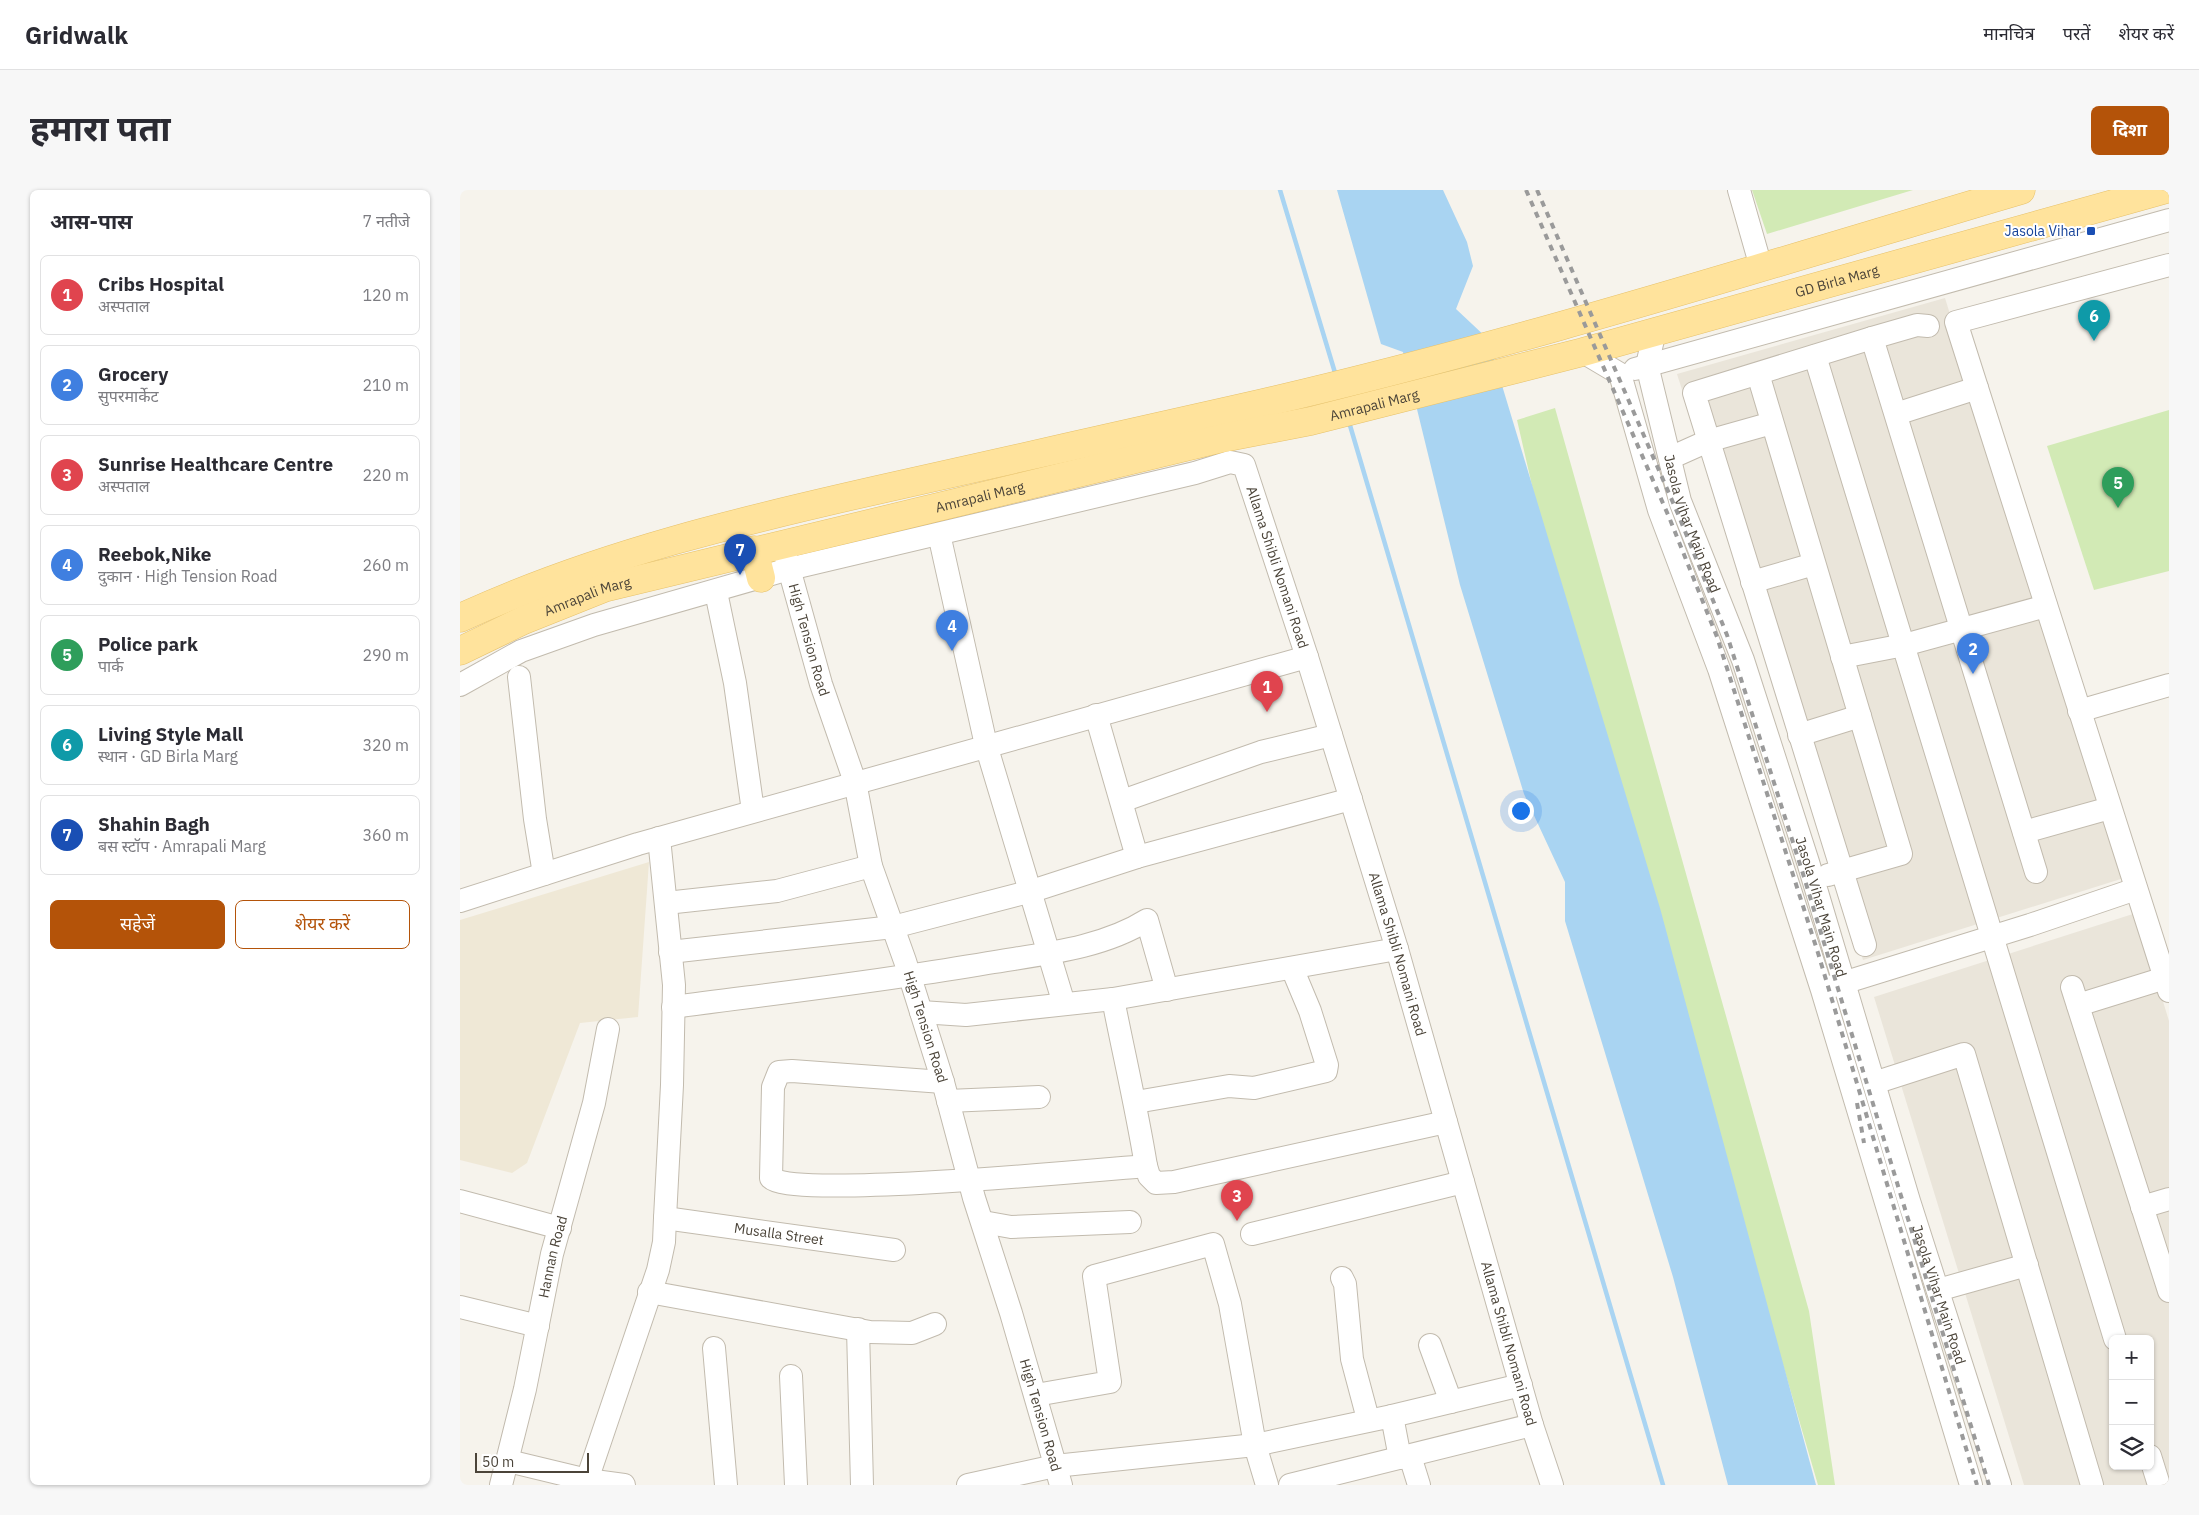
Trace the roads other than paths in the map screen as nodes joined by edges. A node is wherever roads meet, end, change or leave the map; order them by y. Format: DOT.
graph roads {
  1 [pos="1738,190"];
  2 [pos="2021,190"];
  3 [pos="2163,190"];
  4 [pos="2169,220"];
  5 [pos="2169,265"];
  6 [pos="1761,267"];
  7 [pos="1928,326"];
  8 [pos="1655,331"];
  9 [pos="1872,338"];
  10 [pos="1583,352"];
  11 [pos="1815,356"];
  12 [pos="1647,366"];
  13 [pos="1509,370"];
  14 [pos="1620,374"];
  15 [pos="1758,374"];
  16 [pos="1977,388"];
  17 [pos="1896,414"];
  18 [pos="1772,423"];
  19 [pos="1708,442"];
  20 [pos="1226,450"];
  21 [pos="1670,458"];
  22 [pos="939,534"];
  23 [pos="782,543"];
  24 [pos="754,550"];
  25 [pos="1814,564"];
  26 [pos="789,569"];
  27 [pos="761,578"];
  28 [pos="1752,582"];
  29 [pos="716,592"];
  30 [pos="2046,606"];
  31 [pos="460,618"];
  32 [pos="1962,629"];
  33 [pos="1904,645"];
  34 [pos="1773,650"];
  35 [pos="460,651"];
  36 [pos="1842,656"];
  37 [pos="1307,657"];
  38 [pos="1743,660"];
  39 [pos="519,677"];
  40 [pos="460,685"];
  41 [pos="2169,685"];
  42 [pos="2079,712"];
  43 [pos="1096,715"];
  44 [pos="1860,716"];
  45 [pos="1331,735"];
  46 [pos="1799,735"];
  47 [pos="986,746"];
  48 [pos="855,782"];
  49 [pos="1351,799"];
  50 [pos="1122,801"];
  51 [pos="2110,808"];
  52 [pos="753,811"];
  53 [pos="2024,832"];
  54 [pos="659,838"];
  55 [pos="1136,857"];
  56 [pos="871,866"];
  57 [pos="1841,871"];
  58 [pos="2036,872"];
  59 [pos="544,874"];
  60 [pos="1814,879"];
  61 [pos="2136,889"];
  62 [pos="1032,891"];
  63 [pos="460,901"];
  64 [pos="666,903"];
  65 [pos="893,927"];
  66 [pos="1993,937"];
  67 [pos="1865,945"];
  68 [pos="1398,948"];
  69 [pos="670,952"];
  70 [pos="1049,953"];
  71 [pos="1292,968"];
  72 [pos="909,977"];
  73 [pos="1844,983"];
  74 [pos="2167,984"];
  75 [pos="1167,990"];
  76 [pos="1822,990"];
  77 [pos="1113,999"];
  78 [pos="1064,1004"];
  79 [pos="674,1007"];
  80 [pos="921,1012"];
  81 [pos="608,1029"];
  82 [pos="1874,1083"];
  83 [pos="945,1092"];
  84 [pos="1040,1097"];
  85 [pos="1136,1102"];
  86 [pos="1446,1122"];
  87 [pos="1146,1166"];
  88 [pos="968,1179"];
  89 [pos="1463,1182"];
  90 [pos="2169,1199"];
  91 [pos="460,1201"];
  92 [pos="2142,1207"];
  93 [pos="665,1218"];
  94 [pos="983,1222"];
  95 [pos="1130,1222"];
  96 [pos="560,1228"];
  97 [pos="1252,1234"];
  98 [pos="894,1250"];
  99 [pos="2027,1265"];
  100 [pos="1342,1278"];
  101 [pos="1938,1290"];
  102 [pos="2169,1291"];
  103 [pos="649,1292"];
  104 [pos="460,1307"];
  105 [pos="1947,1317"];
  106 [pos="936,1324"];
  107 [pos="538,1326"];
  108 [pos="1922,1326"];
  109 [pos="858,1329"];
  110 [pos="2114,1335"];
  111 [pos="1430,1345"];
  112 [pos="714,1348"];
  113 [pos="791,1376"];
  114 [pos="1521,1385"];
  115 [pos="1036,1395"];
  116 [pos="1451,1402"];
  117 [pos="1392,1416"];
  118 [pos="1368,1419"];
  119 [pos="1532,1425"];
  120 [pos="1255,1445"];
  121 [pos="1991,1455"];
  122 [pos="1405,1457"];
  123 [pos="508,1461"];
  124 [pos="1965,1464"];
  125 [pos="2154,1469"];
  126 [pos="1058,1476"];
  127 [pos="591,1482"];
  128 [pos="500,1485"];
  129 [pos="624,1485"];
  130 [pos="726,1485"];
  131 [pos="796,1485"];
  132 [pos="862,1485"];
  133 [pos="968,1485"];
  134 [pos="1267,1485"];
  135 [pos="1290,1485"];
  136 [pos="1419,1485"];
  137 [pos="1552,1485"];
  138 [pos="1971,1485"];
  139 [pos="2000,1485"];
  140 [pos="2092,1485"];
  141 [pos="2159,1485"];
  1 -- 6 [label="street"];
  2 -- 6 [label="main road"];
  3 -- 8 [label="main road, GD Birla Marg"];
  4 -- 12 [label="street"];
  5 -- 16 [label="street"];
  6 -- 31 [label="main road, Amrapali Marg"];
  7 -- 9 [label="street"];
  8 -- 10 [label="main road, GD Birla Marg"];
  8 -- 12 [label="street, Jasola Vihar Main Road"];
  9 -- 11 [label="street"];
  9 -- 17 [label="street"];
  10 -- 13 [label="main road, GD Birla Marg"];
  10 -- 14 [label="street"];
  11 -- 15 [label="street"];
  11 -- 33 [label="street"];
  12 -- 14 [label="street"];
  12 -- 21 [label="street, Jasola Vihar Main Road"];
  13 -- 20 [label="main road, Amrapali Marg"];
  14 -- 76 [label="street, Jasola Vihar Main Road"];
  15 -- 18 [label="street"];
  15 -- 19 [label="street"];
  16 -- 17 [label="street"];
  16 -- 30 [label="street"];
  17 -- 32 [label="street"];
  18 -- 19 [label="street"];
  18 -- 25 [label="street"];
  19 -- 21 [label="street"];
  19 -- 28 [label="street"];
  20 -- 22 [label="street"];
  20 -- 23 [label="main road, Amrapali Marg"];
  20 -- 37 [label="street, Allama Shibli Nomani Road"];
  21 -- 38 [label="street, Jasola Vihar Main Road"];
  22 -- 26 [label="street"];
  22 -- 47 [label="street"];
  23 -- 24 [label="main road, Amrapali Marg"];
  23 -- 26 [label="street, High Tension Road"];
  24 -- 27 [label="main road"];
  24 -- 35 [label="main road, Amrapali Marg"];
  25 -- 28 [label="street"];
  25 -- 36 [label="street"];
  26 -- 27 [label="street"];
  26 -- 48 [label="street, High Tension Road"];
  27 -- 29 [label="street"];
  28 -- 34 [label="street"];
  29 -- 40 [label="street"];
  29 -- 52 [label="street"];
  30 -- 32 [label="street"];
  30 -- 42 [label="street"];
  32 -- 33 [label="street"];
  32 -- 53 [label="street"];
  33 -- 36 [label="street"];
  33 -- 66 [label="street"];
  34 -- 38 [label="street"];
  34 -- 46 [label="street"];
  36 -- 44 [label="street"];
  37 -- 43 [label="street"];
  37 -- 45 [label="street, Allama Shibli Nomani Road"];
  38 -- 60 [label="street, Jasola Vihar Main Road"];
  39 -- 59 [label="street"];
  41 -- 42 [label="street"];
  42 -- 51 [label="street"];
  43 -- 47 [label="street"];
  43 -- 50 [label="street"];
  44 -- 46 [label="street"];
  44 -- 57 [label="street"];
  45 -- 49 [label="street, Allama Shibli Nomani Road"];
  45 -- 50 [label="street"];
  46 -- 57 [label="street"];
  47 -- 48 [label="street"];
  47 -- 62 [label="street"];
  48 -- 52 [label="street"];
  48 -- 56 [label="street, High Tension Road"];
  49 -- 55 [label="street"];
  49 -- 68 [label="street, Allama Shibli Nomani Road"];
  50 -- 55 [label="street"];
  51 -- 53 [label="street"];
  51 -- 61 [label="street"];
  52 -- 54 [label="street"];
  53 -- 58 [label="street"];
  54 -- 59 [label="street"];
  54 -- 64 [label="street"];
  55 -- 62 [label="street"];
  56 -- 64 [label="street"];
  56 -- 65 [label="street, High Tension Road"];
  57 -- 60 [label="street"];
  57 -- 67 [label="street"];
  59 -- 63 [label="street"];
  60 -- 73 [label="street, Jasola Vihar Main Road"];
  61 -- 66 [label="street"];
  61 -- 74 [label="street"];
  62 -- 65 [label="street"];
  62 -- 70 [label="street"];
  64 -- 69 [label="street"];
  65 -- 69 [label="street"];
  65 -- 72 [label="street, High Tension Road"];
  66 -- 73 [label="street"];
  66 -- 110 [label="street"];
  68 -- 71 [label="street"];
  68 -- 86 [label="street, Allama Shibli Nomani Road"];
  69 -- 79 [label="street"];
  70 -- 72 [label="street"];
  70 -- 75 [label="street"];
  70 -- 78 [label="street"];
  71 -- 75 [label="street"];
  71 -- 85 [label="street"];
  72 -- 79 [label="street"];
  72 -- 80 [label="street, High Tension Road"];
  73 -- 76 [label="street"];
  73 -- 82 [label="street, Jasola Vihar Main Road"];
  74 -- 92 [label="street"];
  75 -- 77 [label="street"];
  76 -- 108 [label="street, Jasola Vihar Main Road"];
  77 -- 78 [label="street"];
  77 -- 85 [label="street"];
  78 -- 80 [label="street"];
  79 -- 93 [label="street"];
  80 -- 83 [label="street, High Tension Road"];
  81 -- 96 [label="street, Hannan Road"];
  82 -- 99 [label="street"];
  82 -- 101 [label="street, Jasola Vihar Main Road"];
  83 -- 84 [label="street"];
  83 -- 88 [label="street, High Tension Road"];
  83 -- 88 [label="street"];
  85 -- 87 [label="street"];
  86 -- 87 [label="street"];
  86 -- 89 [label="street, Allama Shibli Nomani Road"];
  87 -- 88 [label="street"];
  88 -- 94 [label="street, High Tension Road"];
  89 -- 97 [label="street"];
  89 -- 114 [label="street, Allama Shibli Nomani Road"];
  90 -- 92 [label="street"];
  91 -- 96 [label="street"];
  92 -- 102 [label="street"];
  93 -- 98 [label="street, Musalla Street"];
  93 -- 103 [label="street"];
  94 -- 95 [label="street"];
  94 -- 115 [label="street, High Tension Road"];
  96 -- 107 [label="street, Hannan Road"];
  99 -- 101 [label="street"];
  99 -- 140 [label="street"];
  100 -- 118 [label="street"];
  101 -- 105 [label="street, Jasola Vihar Main Road"];
  103 -- 109 [label="street"];
  103 -- 127 [label="street"];
  104 -- 107 [label="street"];
  105 -- 108 [label="street"];
  105 -- 121 [label="street, Jasola Vihar Main Road"];
  106 -- 109 [label="street"];
  107 -- 123 [label="street, Hannan Road"];
  108 -- 124 [label="street, Jasola Vihar Main Road"];
  109 -- 132 [label="street"];
  111 -- 116 [label="street"];
  112 -- 130 [label="street"];
  113 -- 131 [label="street"];
  114 -- 116 [label="street"];
  114 -- 119 [label="street, Allama Shibli Nomani Road"];
  115 -- 120 [label="street"];
  115 -- 126 [label="street, High Tension Road"];
  116 -- 117 [label="street"];
  117 -- 118 [label="street"];
  117 -- 122 [label="street"];
  118 -- 120 [label="street"];
  119 -- 122 [label="street"];
  119 -- 137 [label="street, Allama Shibli Nomani Road"];
  120 -- 126 [label="street"];
  120 -- 134 [label="street"];
  121 -- 124 [label="street"];
  121 -- 139 [label="street, Jasola Vihar Main Road"];
  122 -- 135 [label="street"];
  122 -- 136 [label="street"];
  123 -- 127 [label="street"];
  123 -- 128 [label="street, Hannan Road"];
  124 -- 138 [label="street, Jasola Vihar Main Road"];
  125 -- 141 [label="street"];
  126 -- 133 [label="street"];
  127 -- 129 [label="street"];
}
